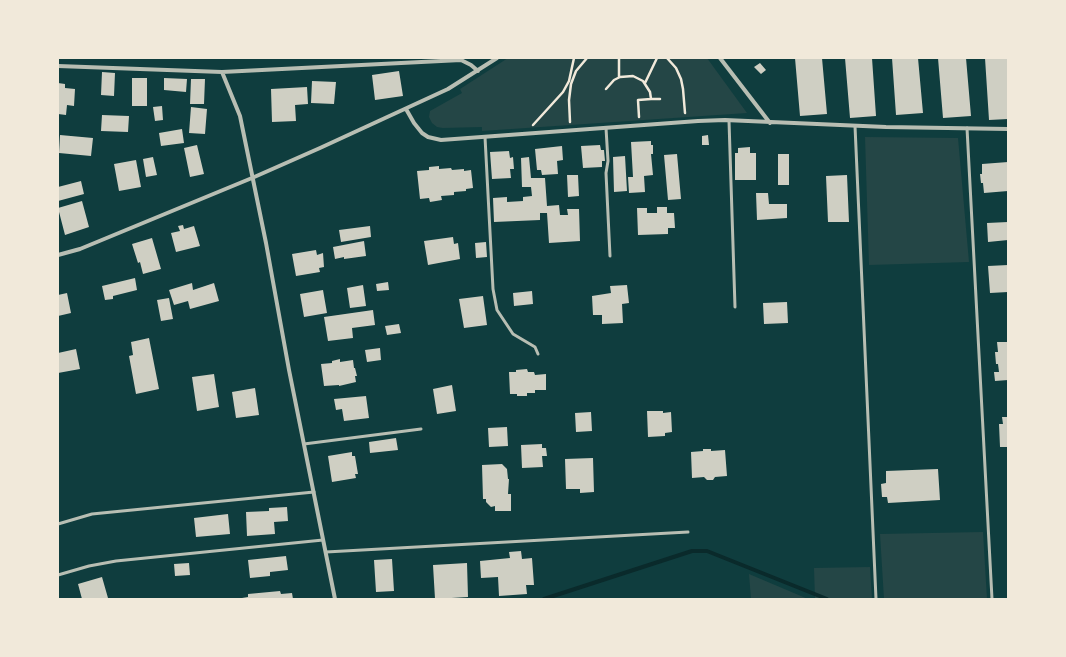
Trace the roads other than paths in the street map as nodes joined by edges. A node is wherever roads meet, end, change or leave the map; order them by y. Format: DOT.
graph roads {
  1 [pos="497,58"];
  2 [pos="720,58"];
  3 [pos="58,66"];
  4 [pos="478,71"];
  5 [pos="222,72"];
  6 [pos="406,109"];
  7 [pos="729,121"];
  8 [pos="770,123"];
  9 [pos="855,126"];
  10 [pos="606,128"];
  11 [pos="967,128"];
  12 [pos="1008,129"];
  13 [pos="485,137"];
  14 [pos="252,178"];
  15 [pos="58,255"];
  16 [pos="610,256"];
  17 [pos="735,307"];
  18 [pos="538,354"];
  19 [pos="421,429"];
  20 [pos="304,444"];
  21 [pos="314,492"];
  22 [pos="58,524"];
  23 [pos="688,532"];
  24 [pos="323,540"];
  25 [pos="326,552"];
  26 [pos="58,575"];
  27 [pos="335,599"];
  28 [pos="876,599"];
  29 [pos="992,599"];
  1 -- 4 [label="street"];
  2 -- 8 [label="street"];
  3 -- 5 [label="street"];
  4 -- 5 [label="street"];
  4 -- 6 [label="street"];
  5 -- 14 [label="street"];
  6 -- 13 [label="street"];
  6 -- 14 [label="street"];
  7 -- 8 [label="street"];
  7 -- 10 [label="street"];
  7 -- 17 [label="lane"];
  8 -- 9 [label="street"];
  9 -- 11 [label="street"];
  9 -- 28 [label="lane"];
  10 -- 13 [label="street"];
  10 -- 16 [label="lane"];
  11 -- 12 [label="street"];
  11 -- 29 [label="lane"];
  13 -- 18 [label="lane"];
  14 -- 15 [label="street"];
  14 -- 20 [label="street"];
  19 -- 20 [label="lane"];
  20 -- 21 [label="street"];
  21 -- 22 [label="lane"];
  21 -- 24 [label="street"];
  23 -- 25 [label="lane"];
  24 -- 25 [label="street"];
  24 -- 26 [label="lane"];
  25 -- 27 [label="street"];
}
